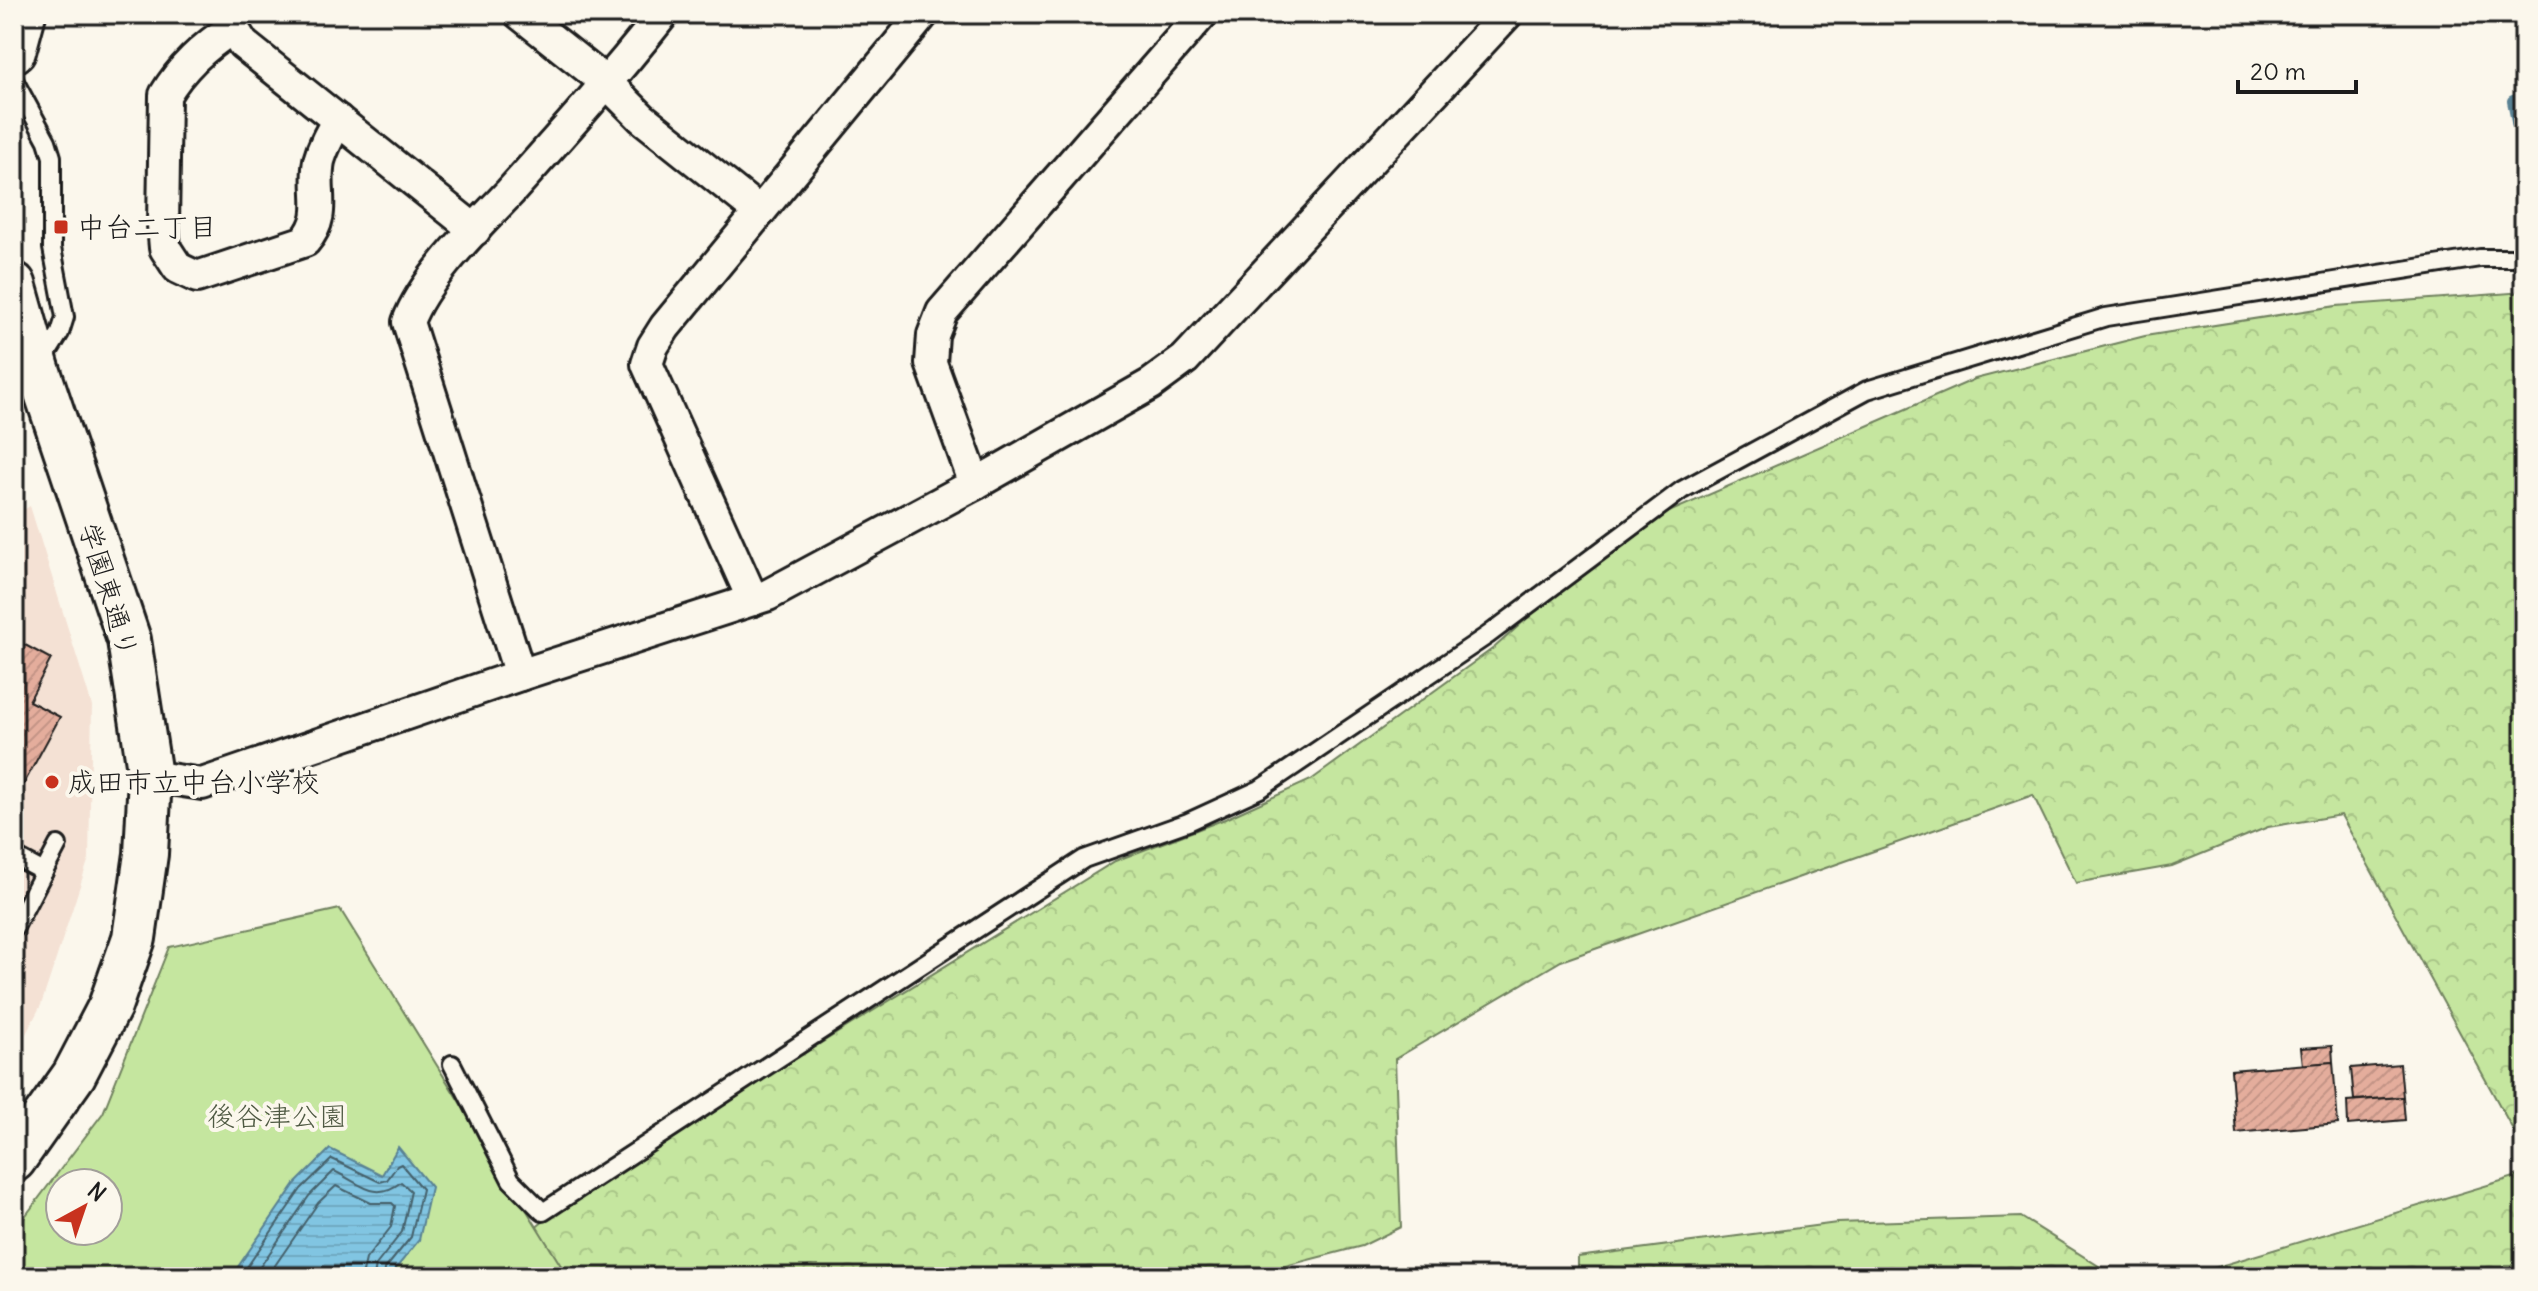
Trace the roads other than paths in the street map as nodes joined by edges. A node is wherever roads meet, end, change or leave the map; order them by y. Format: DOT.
graph roads {
  1 [pos="24,14"];
  2 [pos="520,14"];
  3 [pos="663,14"];
  4 [pos="923,14"];
  5 [pos="1202,14"];
  6 [pos="1490,20"];
  7 [pos="234,21"];
  8 [pos="14,51"];
  9 [pos="14,80"];
  10 [pos="608,84"];
  11 [pos="338,120"];
  12 [pos="760,212"];
  13 [pos="475,230"];
  14 [pos="2524,258"];
  15 [pos="14,284"];
  16 [pos="38,369"];
  17 [pos="975,484"];
  18 [pos="753,600"];
  19 [pos="520,675"];
  20 [pos="150,776"];
  21 [pos="58,845"];
  22 [pos="14,856"];
  23 [pos="44,872"];
  24 [pos="14,929"];
  25 [pos="452,1064"];
  26 [pos="14,1160"];
  1 -- 8 [label="street"];
  2 -- 10 [label="street"];
  3 -- 10 [label="street"];
  4 -- 12 [label="street"];
  5 -- 17 [label="street"];
  6 -- 17 [label="street"];
  7 -- 11 [label="street"];
  7 -- 11 [label="street"];
  9 -- 16 [label="lane"];
  10 -- 12 [label="street"];
  10 -- 13 [label="street"];
  11 -- 13 [label="street"];
  12 -- 18 [label="street"];
  13 -- 19 [label="street"];
  14 -- 25 [label="lane"];
  15 -- 16 [label="street, 学園東通り"];
  16 -- 20 [label="street, 学園東通り"];
  17 -- 18 [label="street"];
  18 -- 19 [label="street"];
  19 -- 20 [label="street"];
  20 -- 26 [label="street, 学園東通り"];
  21 -- 23 [label="lane"];
  22 -- 23 [label="lane"];
  23 -- 24 [label="lane"];
}
